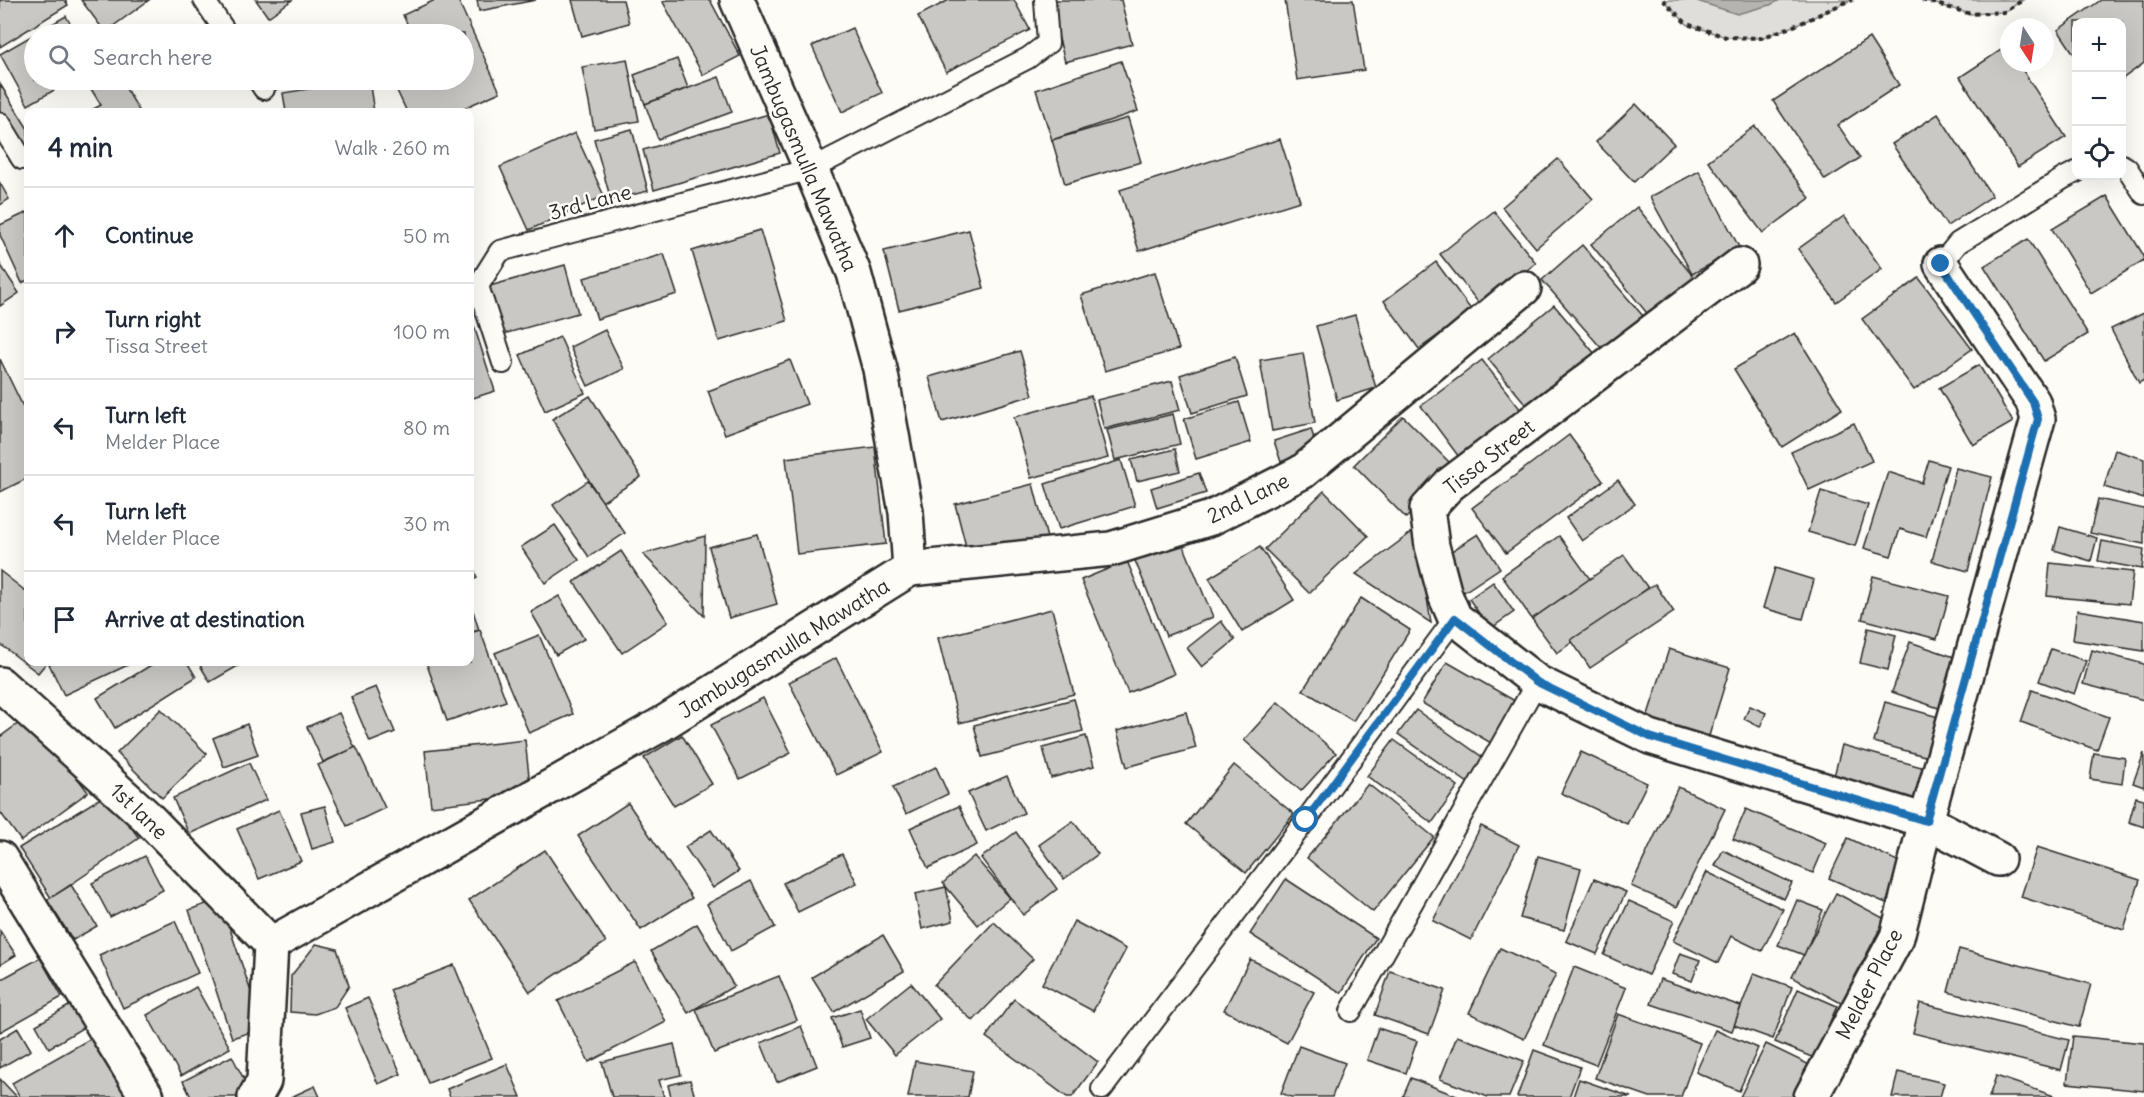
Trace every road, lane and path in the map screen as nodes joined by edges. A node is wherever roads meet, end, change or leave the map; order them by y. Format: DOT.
graph roads {
  1 [pos="204,0"];
  2 [pos="737,0"];
  3 [pos="1663,0"];
  4 [pos="1853,0"];
  5 [pos="1922,0"];
  6 [pos="2023,0"];
  7 [pos="1045,1"];
  8 [pos="220,24"];
  9 [pos="0,123"];
  10 [pos="22,159"];
  11 [pos="2126,168"];
  12 [pos="811,169"];
  13 [pos="2072,174"];
  14 [pos="2144,194"];
  15 [pos="1941,264"];
  16 [pos="1740,266"];
  17 [pos="1524,288"];
  18 [pos="503,363"];
  19 [pos="910,569"];
  20 [pos="1455,618"];
  21 [pos="1537,682"];
  22 [pos="0,684"];
  23 [pos="1926,821"];
  24 [pos="0,858"];
  25 [pos="1998,859"];
  26 [pos="271,944"];
  27 [pos="1351,1011"];
  28 [pos="1102,1089"];
  29 [pos="147,1097"];
  30 [pos="255,1097"];
  31 [pos="1811,1097"];
  1 -- 8 [label="lane"];
  2 -- 12 [label="street, Jambugasmulla Mawatha"];
  3 -- 4 [label="path"];
  5 -- 6 [label="path"];
  7 -- 12 [label="lane"];
  9 -- 10 [label="lane"];
  11 -- 14 [label="lane"];
  12 -- 18 [label="lane, 3rd Lane"];
  12 -- 19 [label="street, Jambugasmulla Mawatha"];
  13 -- 15 [label="lane"];
  15 -- 23 [label="street, Melder Place"];
  16 -- 20 [label="street, Tissa Street"];
  17 -- 19 [label="street, 2nd Lane"];
  19 -- 26 [label="street, Jambugasmulla Mawatha"];
  20 -- 21 [label="street, Tissa Street"];
  20 -- 28 [label="lane"];
  21 -- 23 [label="street, Tissa Street"];
  21 -- 27 [label="lane"];
  22 -- 26 [label="street, 1st lane"];
  23 -- 25 [label="street, Tissa Street"];
  23 -- 31 [label="street, Melder Place"];
  24 -- 29 [label="street"];
  26 -- 30 [label="street"];
}
